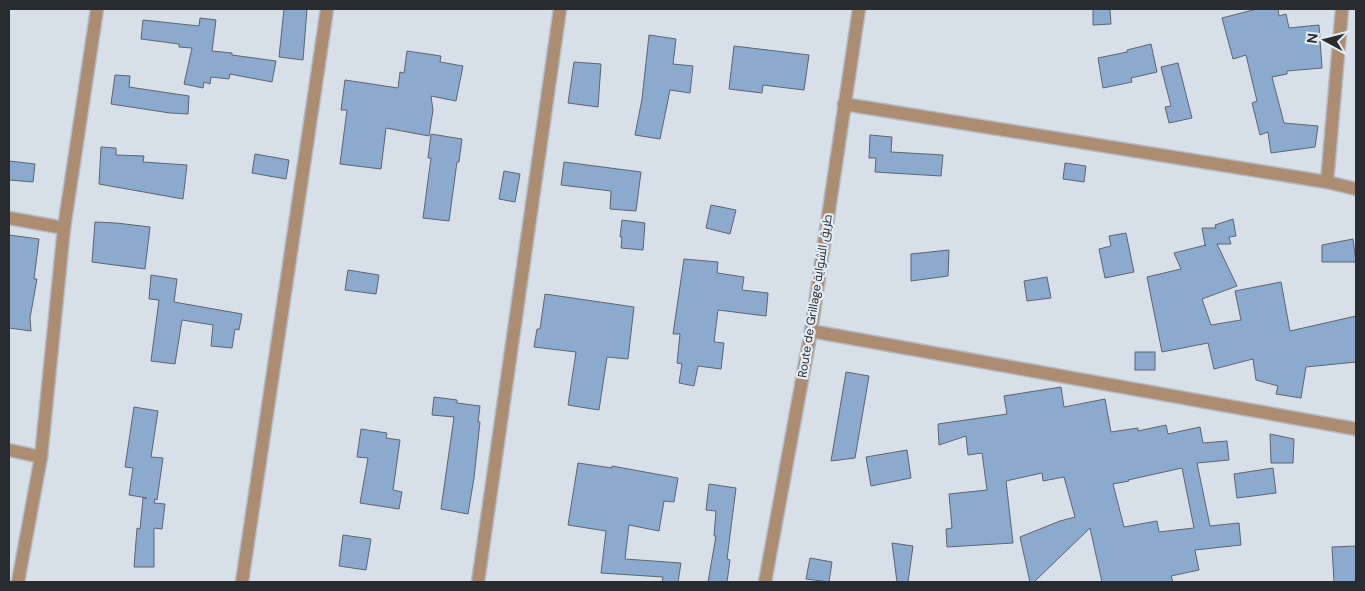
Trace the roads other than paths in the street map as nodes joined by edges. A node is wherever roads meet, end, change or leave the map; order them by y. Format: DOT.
graph roads {
  1 [pos="97,9"];
  2 [pos="327,9"];
  3 [pos="560,9"];
  4 [pos="859,9"];
  5 [pos="1342,9"];
  6 [pos="844,104"];
  7 [pos="1327,182"];
  8 [pos="1356,189"];
  9 [pos="9,218"];
  10 [pos="64,228"];
  11 [pos="811,331"];
  12 [pos="1356,428"];
  13 [pos="9,450"];
  14 [pos="41,456"];
  15 [pos="18,582"];
  16 [pos="242,582"];
  17 [pos="478,582"];
  18 [pos="765,582"];
  1 -- 10 [label="street"];
  2 -- 16 [label="street"];
  3 -- 17 [label="street"];
  4 -- 6 [label="street, Route de Grillage طريق الشواية"];
  5 -- 7 [label="street"];
  6 -- 7 [label="street"];
  6 -- 11 [label="street, Route de Grillage طريق الشواية"];
  7 -- 8 [label="street"];
  9 -- 10 [label="street"];
  10 -- 14 [label="street"];
  11 -- 12 [label="street"];
  11 -- 18 [label="street, Route de Grillage طريق الشواية"];
  13 -- 14 [label="street"];
  14 -- 15 [label="street"];
}
